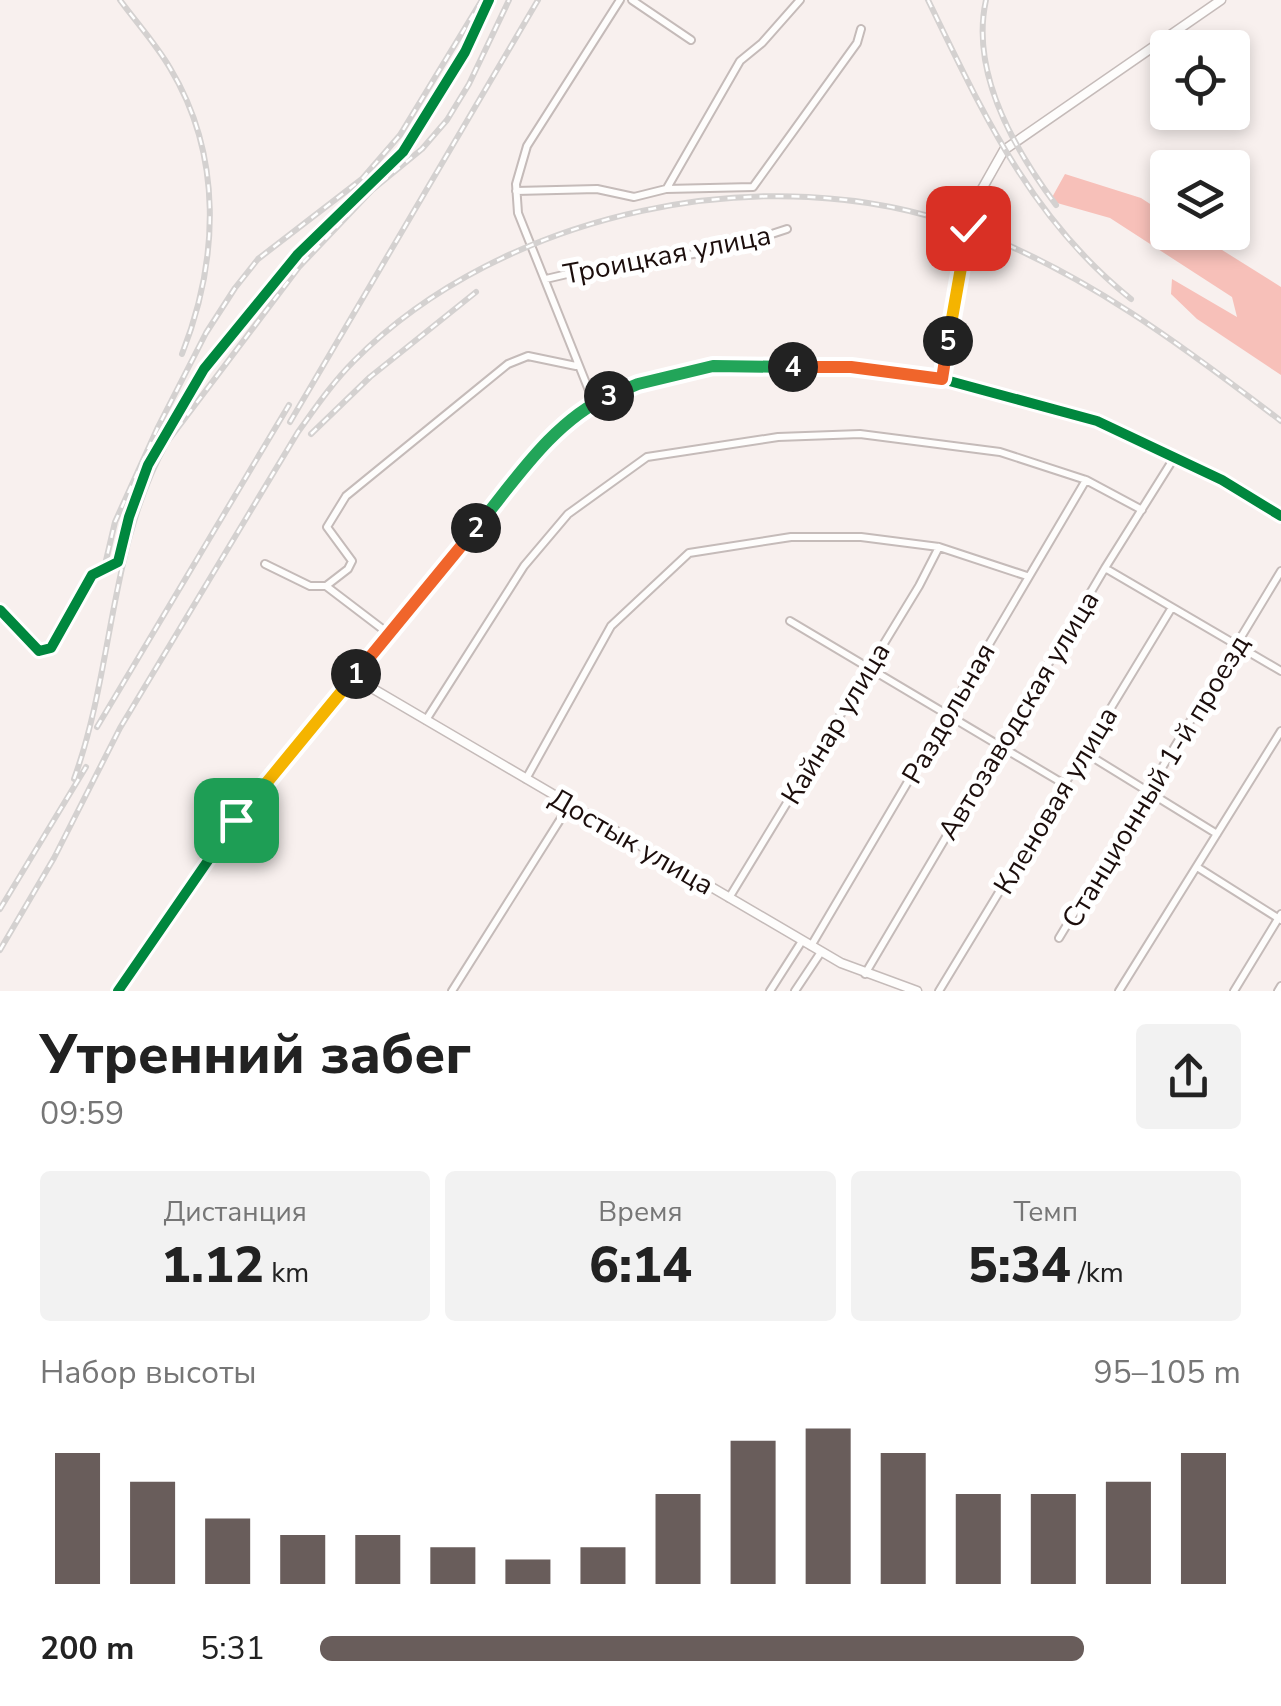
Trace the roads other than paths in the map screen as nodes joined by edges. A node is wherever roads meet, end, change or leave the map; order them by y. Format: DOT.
graph roads {
  1 [pos="489,0"];
  2 [pos="620,0"];
  3 [pos="632,0"];
  4 [pos="800,0"];
  5 [pos="1221,0"];
  6 [pos="862,30"];
  7 [pos="691,40"];
  8 [pos="666,189"];
  9 [pos="516,191"];
  10 [pos="787,230"];
  11 [pos="546,279"];
  12 [pos="577,367"];
  13 [pos="942,379"];
  14 [pos="594,403"];
  15 [pos="1174,458"];
  16 [pos="1086,480"];
  17 [pos="1142,510"];
  18 [pos="1281,516"];
  19 [pos="939,547"];
  20 [pos="266,564"];
  21 [pos="1105,568"];
  22 [pos="1281,571"];
  23 [pos="1027,576"];
  24 [pos="326,586"];
  25 [pos="1171,609"];
  26 [pos="0,610"];
  27 [pos="790,621"];
  28 [pos="389,634"];
  29 [pos="1238,646"];
  30 [pos="51,648"];
  31 [pos="869,668"];
  32 [pos="1281,671"];
  33 [pos="353,678"];
  34 [pos="947,714"];
  35 [pos="426,720"];
  36 [pos="1281,730"];
  37 [pos="1000,746"];
  38 [pos="1084,752"];
  39 [pos="526,779"];
  40 [pos="1064,784"];
  41 [pos="1148,792"];
  42 [pos="570,804"];
  43 [pos="1217,834"];
  44 [pos="1196,867"];
  45 [pos="728,898"];
  46 [pos="1280,917"];
  47 [pos="1059,938"];
  48 [pos="806,943"];
  49 [pos="821,952"];
  50 [pos="865,974"];
  51 [pos="118,991"];
  52 [pos="452,991"];
  53 [pos="770,991"];
  54 [pos="795,991"];
  55 [pos="917,991"];
  56 [pos="938,991"];
  57 [pos="1119,991"];
  58 [pos="1234,991"];
  1 -- 30 [label="street"];
  2 -- 9 [label="street"];
  3 -- 7 [label="street"];
  4 -- 8 [label="street"];
  5 -- 13 [label="street"];
  6 -- 8 [label="street"];
  8 -- 9 [label="street"];
  9 -- 11 [label="street"];
  10 -- 11 [label="street, Троицкая улица"];
  11 -- 12 [label="street"];
  12 -- 14 [label="street"];
  12 -- 24 [label="street"];
  13 -- 14 [label="street"];
  13 -- 15 [label="street"];
  14 -- 28 [label="street"];
  15 -- 17 [label="street, Автозаводская улица"];
  15 -- 18 [label="street"];
  16 -- 17 [label="street"];
  16 -- 23 [label="street, Раздольная"];
  16 -- 35 [label="street"];
  17 -- 21 [label="street, Автозаводская улица"];
  19 -- 23 [label="street"];
  19 -- 31 [label="street, Кайнар улица"];
  19 -- 39 [label="street"];
  20 -- 24 [label="street"];
  21 -- 25 [label="street"];
  21 -- 37 [label="street, Автозаводская улица"];
  22 -- 29 [label="street, Станционный 1-й проезд"];
  23 -- 34 [label="street, Раздольная"];
  24 -- 28 [label="street"];
  25 -- 29 [label="street"];
  25 -- 38 [label="street, Кленовая улица"];
  26 -- 30 [label="street"];
  27 -- 31 [label="street"];
  28 -- 33 [label="street"];
  29 -- 32 [label="street"];
  29 -- 41 [label="street, Станционный 1-й проезд"];
  31 -- 34 [label="street"];
  31 -- 45 [label="street, Кайнар улица"];
  33 -- 35 [label="street, Достык улица"];
  33 -- 51 [label="street"];
  34 -- 37 [label="street"];
  34 -- 48 [label="street, Раздольная"];
  35 -- 39 [label="street, Достык улица"];
  36 -- 43 [label="street"];
  37 -- 40 [label="street"];
  37 -- 50 [label="street, Автозаводская улица"];
  38 -- 40 [label="street, Кленовая улица"];
  38 -- 41 [label="street"];
  39 -- 42 [label="street, Достык улица"];
  40 -- 56 [label="street, Кленовая улица"];
  41 -- 43 [label="street"];
  41 -- 47 [label="street, Станционный 1-й проезд"];
  42 -- 45 [label="street, Достык улица"];
  42 -- 52 [label="street"];
  43 -- 44 [label="street"];
  44 -- 46 [label="street"];
  44 -- 57 [label="street"];
  45 -- 48 [label="street, Достык улица"];
  46 -- 58 [label="street"];
  48 -- 49 [label="street, Достык улица"];
  48 -- 53 [label="street, Раздольная"];
  49 -- 50 [label="street, Достык улица"];
  49 -- 54 [label="street"];
  50 -- 55 [label="street, Достык улица"];
}
